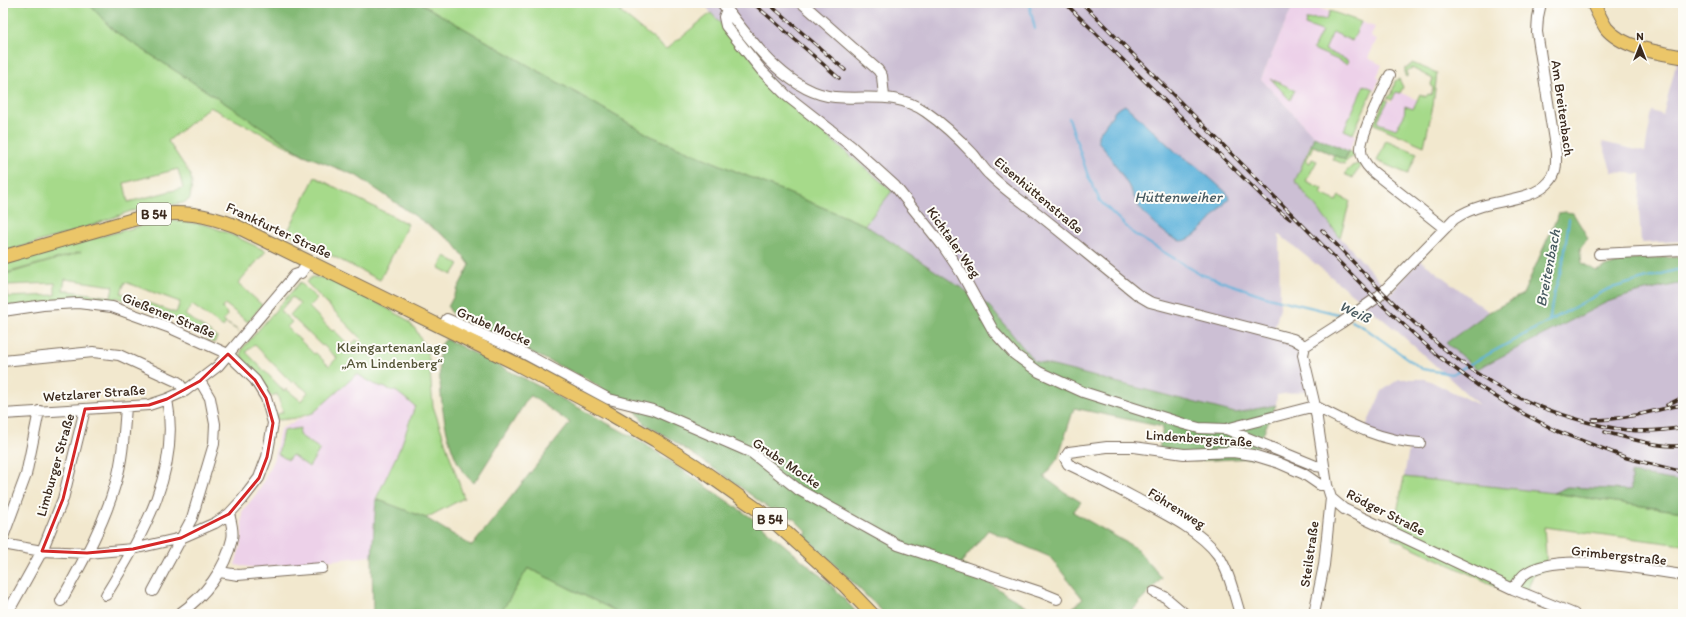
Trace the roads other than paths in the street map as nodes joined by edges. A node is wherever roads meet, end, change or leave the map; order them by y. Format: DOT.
graph roads {
  1 [pos="802,3"];
  2 [pos="1541,3"];
  3 [pos="1593,3"];
  4 [pos="725,6"];
  5 [pos="1683,57"];
  6 [pos="1390,75"];
  7 [pos="884,97"];
  8 [pos="1444,228"];
  9 [pos="1683,250"];
  10 [pos="1599,254"];
  11 [pos="3,257"];
  12 [pos="305,259"];
  13 [pos="3,311"];
  14 [pos="443,327"];
  15 [pos="1304,346"];
  16 [pos="228,354"];
  17 [pos="3,361"];
  18 [pos="200,381"];
  19 [pos="185,391"];
  20 [pos="167,399"];
  21 [pos="1315,406"];
  22 [pos="126,407"];
  23 [pos="85,409"];
  24 [pos="40,411"];
  25 [pos="3,414"];
  26 [pos="1226,430"];
  27 [pos="1420,443"];
  28 [pos="1065,458"];
  29 [pos="1323,467"];
  30 [pos="1327,485"];
  31 [pos="1331,498"];
  32 [pos="229,514"];
  33 [pos="3,537"];
  34 [pos="181,538"];
  35 [pos="3,544"];
  36 [pos="133,549"];
  37 [pos="42,551"];
  38 [pos="87,553"];
  39 [pos="322,568"];
  40 [pos="220,572"];
  41 [pos="1683,575"];
  42 [pos="1513,589"];
  43 [pos="153,591"];
  44 [pos="1154,592"];
  45 [pos="106,595"];
  46 [pos="1056,599"];
  47 [pos="61,601"];
  48 [pos="7,614"];
  49 [pos="179,614"];
  50 [pos="872,614"];
  51 [pos="1185,614"];
  52 [pos="1240,614"];
  53 [pos="1314,614"];
  54 [pos="1574,614"];
  1 -- 7 [label="street"];
  2 -- 8 [label="street, Am Breitenbach"];
  3 -- 5 [label="main road"];
  4 -- 7 [label="street, Kichtaler Weg"];
  4 -- 26 [label="street, Kichtaler Weg"];
  6 -- 8 [label="street"];
  7 -- 15 [label="street, Eisenhüttenstraße"];
  8 -- 15 [label="street, Am Breitenbach"];
  9 -- 10 [label="street"];
  11 -- 12 [label="main road, Frankfurter Straße / B 54"];
  12 -- 14 [label="main road, Frankfurter Straße / B 54"];
  12 -- 16 [label="street, Wetzlarer Straße"];
  13 -- 16 [label="street, Gießener Straße"];
  14 -- 46 [label="street, Grube Mocke"];
  14 -- 50 [label="main road, Frankfurter Straße / B 54"];
  15 -- 21 [label="street, Rödger Straße"];
  16 -- 18 [label="street, Wetzlarer Straße"];
  16 -- 32 [label="street, Gießener Straße"];
  17 -- 19 [label="street, Wetzlarer Straße"];
  18 -- 19 [label="street, Wetzlarer Straße"];
  18 -- 34 [label="street"];
  19 -- 20 [label="street, Wetzlarer Straße"];
  20 -- 22 [label="street, Wetzlarer Straße"];
  20 -- 36 [label="street"];
  21 -- 26 [label="street, Kichtaler Weg"];
  21 -- 27 [label="street"];
  21 -- 29 [label="street, Rödger Straße"];
  22 -- 23 [label="street, Wetzlarer Straße"];
  22 -- 38 [label="street"];
  23 -- 24 [label="street, Wetzlarer Straße"];
  23 -- 37 [label="street, Limburger Straße"];
  24 -- 25 [label="street, Wetzlarer Straße"];
  24 -- 33 [label="street"];
  26 -- 29 [label="street, Kichtaler Weg"];
  28 -- 30 [label="street, Lindenbergstraße"];
  28 -- 52 [label="street, Föhrenweg"];
  29 -- 30 [label="street, Rödger Straße"];
  30 -- 31 [label="street, Rödger Straße"];
  31 -- 42 [label="street, Rödger Straße"];
  31 -- 53 [label="street, Steilstraße"];
  32 -- 34 [label="street, Gießener Straße"];
  32 -- 40 [label="street"];
  34 -- 36 [label="street, Gießener Straße"];
  34 -- 43 [label="street"];
  35 -- 37 [label="street, Gießener Straße"];
  36 -- 38 [label="street, Gießener Straße"];
  36 -- 45 [label="street"];
  37 -- 38 [label="street, Gießener Straße"];
  37 -- 48 [label="street, Limburger Straße"];
  38 -- 47 [label="street"];
  39 -- 40 [label="street"];
  40 -- 49 [label="street"];
  41 -- 42 [label="street, Grimbergstraße"];
  42 -- 54 [label="street, Rödger Straße"];
  44 -- 51 [label="street"];
}
